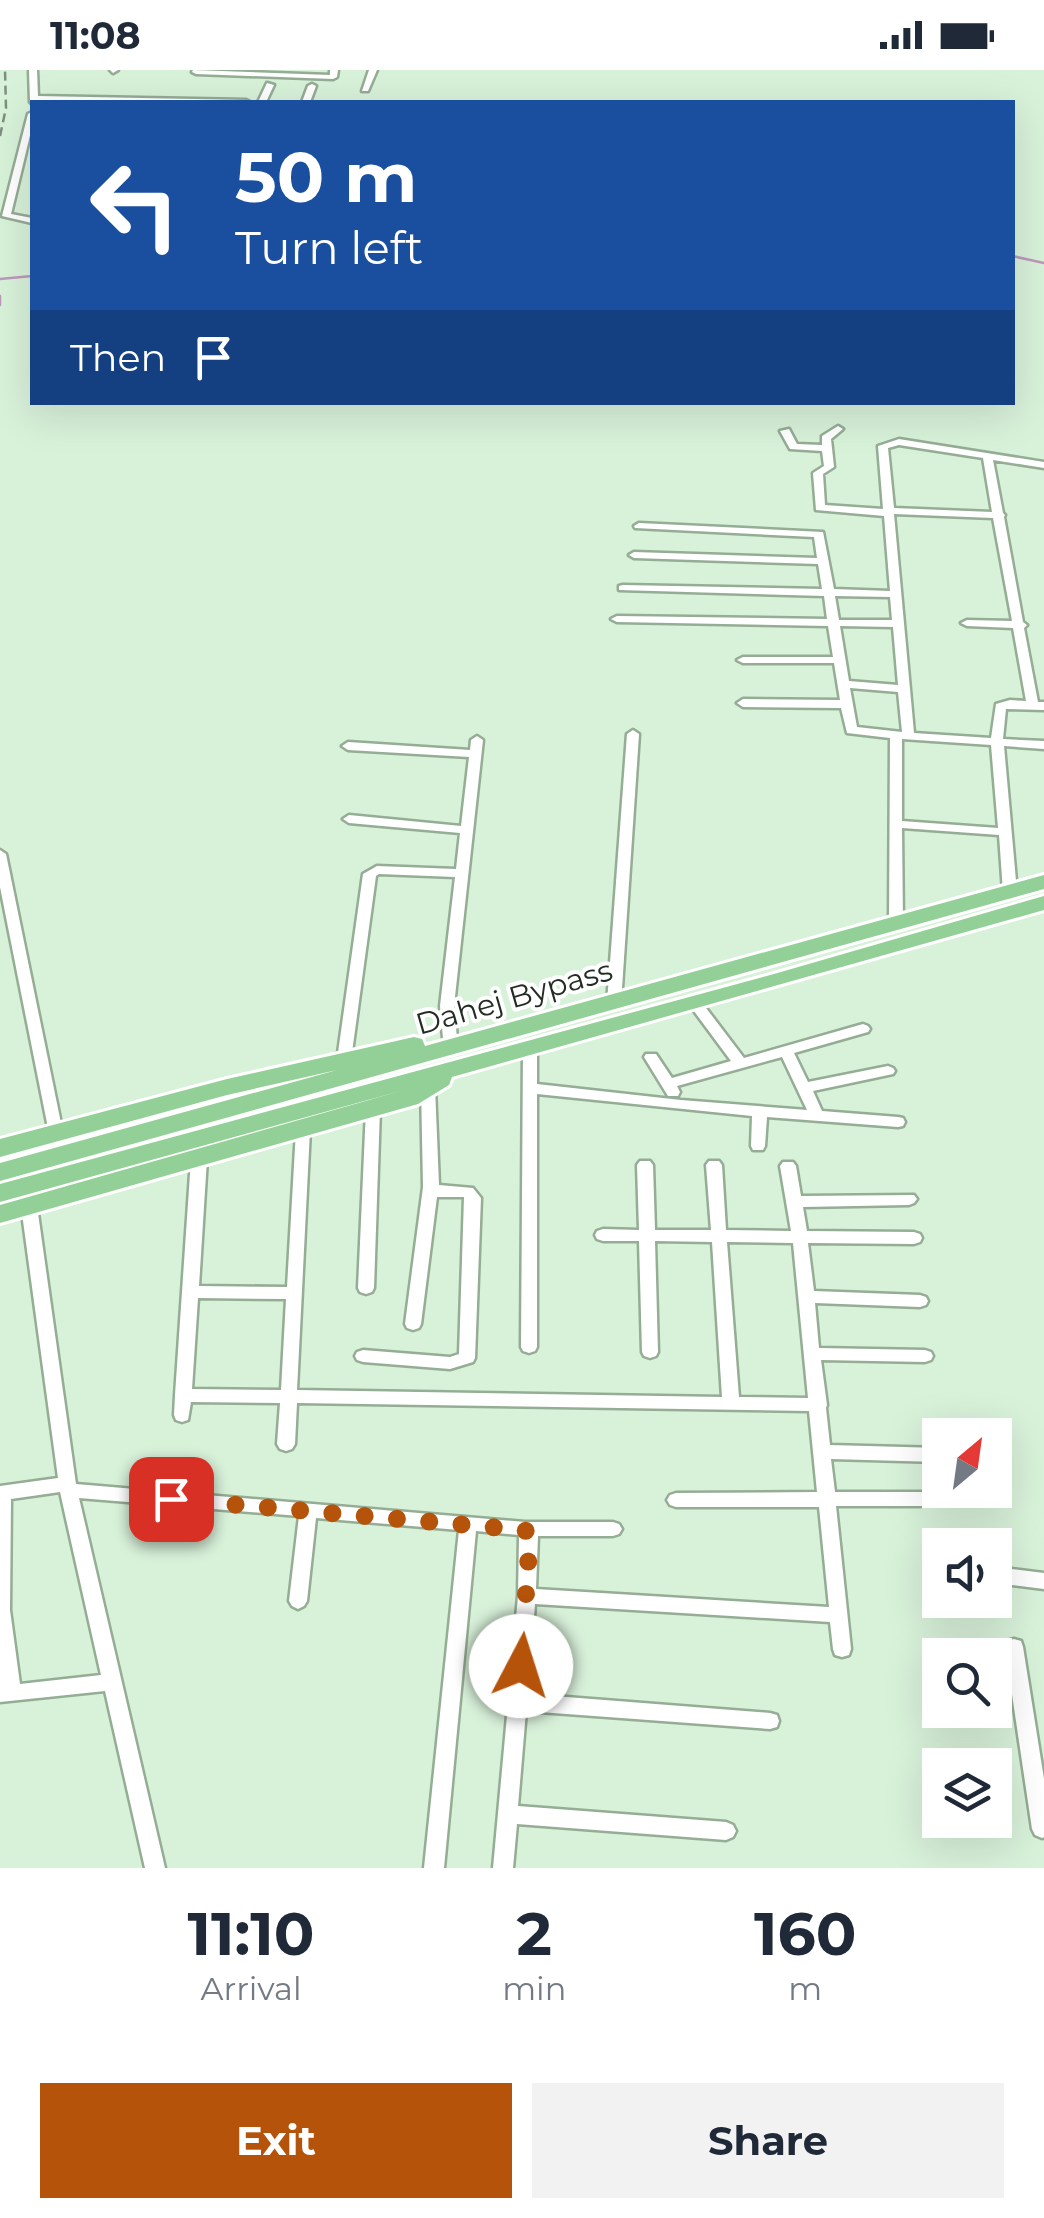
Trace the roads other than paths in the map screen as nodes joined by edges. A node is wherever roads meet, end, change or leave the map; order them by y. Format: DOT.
graph roads {
  1 [pos="34,70"];
  2 [pos="333,70"];
  3 [pos="372,70"];
  4 [pos="233,71"];
  5 [pos="200,73"];
  6 [pos="314,81"];
  7 [pos="270,85"];
  8 [pos="365,89"];
  9 [pos="34,100"];
  10 [pos="192,100"];
  11 [pos="263,100"];
  12 [pos="307,100"];
  13 [pos="30,125"];
  14 [pos="30,220"];
  15 [pos="838,429"];
  16 [pos="785,432"];
  17 [pos="827,448"];
  18 [pos="988,455"];
  19 [pos="1044,465"];
  20 [pos="822,510"];
  21 [pos="889,512"];
  22 [pos="1000,515"];
  23 [pos="639,526"];
  24 [pos="817,532"];
  25 [pos="634,555"];
  26 [pos="824,561"];
  27 [pos="623,588"];
  28 [pos="828,593"];
  29 [pos="896,594"];
  30 [pos="616,619"];
  31 [pos="967,623"];
  32 [pos="833,624"];
  33 [pos="898,624"];
  34 [pos="1021,625"];
  35 [pos="1026,658"];
  36 [pos="743,660"];
  37 [pos="838,660"];
  38 [pos="1044,661"];
  39 [pos="842,684"];
  40 [pos="904,689"];
  41 [pos="742,702"];
  42 [pos="846,704"];
  43 [pos="1039,706"];
  44 [pos="633,734"];
  45 [pos="902,736"];
  46 [pos="997,742"];
  47 [pos="1044,745"];
  48 [pos="348,746"];
  49 [pos="350,819"];
  50 [pos="896,824"];
  51 [pos="468,830"];
  52 [pos="1004,832"];
  53 [pos="0,854"];
  54 [pos="461,874"];
  55 [pos="1044,882"];
  56 [pos="1010,892"];
  57 [pos="1044,903"];
  58 [pos="896,924"];
  59 [pos="614,1003"];
  60 [pos="695,1003"];
  61 [pos="863,1030"];
  62 [pos="504,1044"];
  63 [pos="786,1051"];
  64 [pos="456,1052"];
  65 [pos="651,1057"];
  66 [pos="344,1060"];
  67 [pos="741,1064"];
  68 [pos="888,1071"];
  69 [pos="668,1084"];
  70 [pos="428,1087"];
  71 [pos="530,1088"];
  72 [pos="804,1088"];
  73 [pos="682,1105"];
  74 [pos="374,1109"];
  75 [pos="760,1111"];
  76 [pos="817,1116"];
  77 [pos="898,1122"];
  78 [pos="302,1130"];
  79 [pos="56,1132"];
  80 [pos="758,1146"];
  81 [pos="0,1148"];
  82 [pos="199,1160"];
  83 [pos="646,1165"];
  84 [pos="714,1165"];
  85 [pos="788,1166"];
  86 [pos="0,1172"];
  87 [pos="431,1187"];
  88 [pos="0,1193"];
  89 [pos="909,1198"];
  90 [pos="794,1202"];
  91 [pos="29,1206"];
  92 [pos="0,1214"];
  93 [pos="603,1234"];
  94 [pos="646,1235"];
  95 [pos="720,1236"];
  96 [pos="800,1237"];
  97 [pos="914,1238"];
  98 [pos="366,1288"];
  99 [pos="190,1292"];
  100 [pos="295,1293"];
  101 [pos="807,1297"];
  102 [pos="920,1301"];
  103 [pos="413,1324"];
  104 [pos="529,1347"];
  105 [pos="650,1352"];
  106 [pos="814,1354"];
  107 [pos="362,1356"];
  108 [pos="925,1356"];
  109 [pos="290,1394"];
  110 [pos="183,1396"];
  111 [pos="730,1404"];
  112 [pos="819,1406"];
  113 [pos="182,1415"];
  114 [pos="286,1444"];
  115 [pos="824,1452"];
  116 [pos="922,1455"];
  117 [pos="68,1487"];
  118 [pos="1,1493"];
  119 [pos="920,1499"];
  120 [pos="676,1500"];
  121 [pos="828,1501"];
  122 [pos="308,1510"];
  123 [pos="468,1524"];
  124 [pos="613,1528"];
  125 [pos="525,1530"];
  126 [pos="1012,1577"];
  127 [pos="1044,1581"];
  128 [pos="527,1596"];
  129 [pos="298,1602"];
  130 [pos="839,1615"];
  131 [pos="1014,1647"];
  132 [pos="842,1649"];
  133 [pos="112,1682"];
  134 [pos="6,1694"];
  135 [pos="518,1702"];
  136 [pos="770,1721"];
  137 [pos="1037,1743"];
  138 [pos="507,1814"];
  139 [pos="1042,1829"];
  140 [pos="726,1830"];
  141 [pos="155,1868"];
  142 [pos="434,1868"];
  143 [pos="502,1868"];
  1 -- 9 [label="street"];
  2 -- 6 [label="street"];
  3 -- 8 [label="street"];
  4 -- 5 [label="street"];
  4 -- 6 [label="street"];
  5 -- 10 [label="street"];
  6 -- 12 [label="street"];
  7 -- 11 [label="street"];
  13 -- 14 [label="street"];
  15 -- 17 [label="street"];
  16 -- 17 [label="street"];
  17 -- 20 [label="street"];
  18 -- 19 [label="street"];
  18 -- 21 [label="street"];
  18 -- 22 [label="street"];
  20 -- 21 [label="street"];
  20 -- 24 [label="street"];
  21 -- 22 [label="street"];
  21 -- 29 [label="street"];
  22 -- 34 [label="street"];
  23 -- 24 [label="street"];
  24 -- 26 [label="street"];
  25 -- 26 [label="street"];
  26 -- 28 [label="street"];
  27 -- 28 [label="street"];
  28 -- 29 [label="street"];
  28 -- 32 [label="street"];
  29 -- 33 [label="street"];
  30 -- 32 [label="street"];
  31 -- 34 [label="street"];
  32 -- 33 [label="street"];
  32 -- 37 [label="street"];
  33 -- 40 [label="street"];
  34 -- 35 [label="street"];
  35 -- 38 [label="street"];
  35 -- 43 [label="street"];
  36 -- 37 [label="street"];
  37 -- 39 [label="street"];
  39 -- 40 [label="street"];
  39 -- 42 [label="street"];
  40 -- 45 [label="street"];
  41 -- 42 [label="street"];
  42 -- 45 [label="street"];
  43 -- 46 [label="street"];
  44 -- 59 [label="street"];
  45 -- 46 [label="street"];
  45 -- 50 [label="street"];
  46 -- 47 [label="street"];
  46 -- 52 [label="street"];
  48 -- 51 [label="street"];
  49 -- 51 [label="street"];
  50 -- 52 [label="street"];
  50 -- 58 [label="street"];
  51 -- 54 [label="street"];
  52 -- 56 [label="street"];
  53 -- 79 [label="street"];
  54 -- 64 [label="street"];
  54 -- 66 [label="street"];
  55 -- 56 [label="highway, Dahej Bypass"];
  56 -- 58 [label="highway, Dahej Bypass"];
  57 -- 60 [label="highway, Dahej Bypass"];
  58 -- 59 [label="highway, Dahej Bypass"];
  59 -- 62 [label="highway, Dahej Bypass"];
  60 -- 62 [label="highway, Dahej Bypass"];
  60 -- 67 [label="street"];
  61 -- 63 [label="street"];
  62 -- 64 [label="highway"];
  62 -- 71 [label="street"];
  63 -- 67 [label="street"];
  63 -- 72 [label="street"];
  64 -- 66 [label="highway"];
  64 -- 70 [label="highway"];
  64 -- 86 [label="highway, Dahej Bypass"];
  64 -- 88 [label="highway, Dahej Bypass"];
  65 -- 69 [label="street"];
  66 -- 79 [label="highway"];
  67 -- 69 [label="street"];
  68 -- 72 [label="street"];
  69 -- 73 [label="street"];
  70 -- 74 [label="highway"];
  70 -- 87 [label="street"];
  71 -- 73 [label="street"];
  71 -- 104 [label="street"];
  72 -- 76 [label="street"];
  73 -- 75 [label="street"];
  74 -- 78 [label="highway"];
  74 -- 98 [label="street"];
  75 -- 76 [label="street"];
  75 -- 80 [label="street"];
  76 -- 77 [label="street"];
  78 -- 82 [label="highway"];
  78 -- 100 [label="street"];
  79 -- 81 [label="highway"];
  82 -- 91 [label="highway"];
  82 -- 99 [label="street"];
  83 -- 94 [label="street"];
  84 -- 95 [label="street"];
  85 -- 90 [label="street"];
  87 -- 103 [label="street"];
  87 -- 107 [label="street"];
  89 -- 90 [label="street"];
  90 -- 96 [label="street"];
  91 -- 92 [label="highway"];
  91 -- 117 [label="street"];
  93 -- 94 [label="street"];
  94 -- 95 [label="street"];
  94 -- 105 [label="street"];
  95 -- 96 [label="street"];
  95 -- 111 [label="street"];
  96 -- 97 [label="street"];
  96 -- 101 [label="street"];
  99 -- 100 [label="street"];
  99 -- 110 [label="street"];
  100 -- 109 [label="street"];
  101 -- 102 [label="street"];
  101 -- 106 [label="street"];
  106 -- 108 [label="street"];
  106 -- 112 [label="street"];
  109 -- 110 [label="street"];
  109 -- 111 [label="street"];
  109 -- 114 [label="street"];
  110 -- 113 [label="street"];
  111 -- 112 [label="street"];
  112 -- 115 [label="street"];
  115 -- 116 [label="street"];
  115 -- 121 [label="street"];
  117 -- 118 [label="street"];
  117 -- 122 [label="street"];
  117 -- 133 [label="street"];
  118 -- 134 [label="street"];
  119 -- 121 [label="street"];
  120 -- 121 [label="street"];
  121 -- 130 [label="street"];
  122 -- 123 [label="street"];
  122 -- 129 [label="street"];
  123 -- 125 [label="street"];
  123 -- 142 [label="street"];
  124 -- 125 [label="street"];
  125 -- 128 [label="street"];
  126 -- 127 [label="street"];
  128 -- 130 [label="street"];
  128 -- 135 [label="street"];
  130 -- 132 [label="street"];
  131 -- 137 [label="street"];
  133 -- 134 [label="street"];
  133 -- 141 [label="street"];
  135 -- 136 [label="street"];
  135 -- 138 [label="street"];
  137 -- 139 [label="street"];
  138 -- 140 [label="street"];
  138 -- 143 [label="street"];
}
